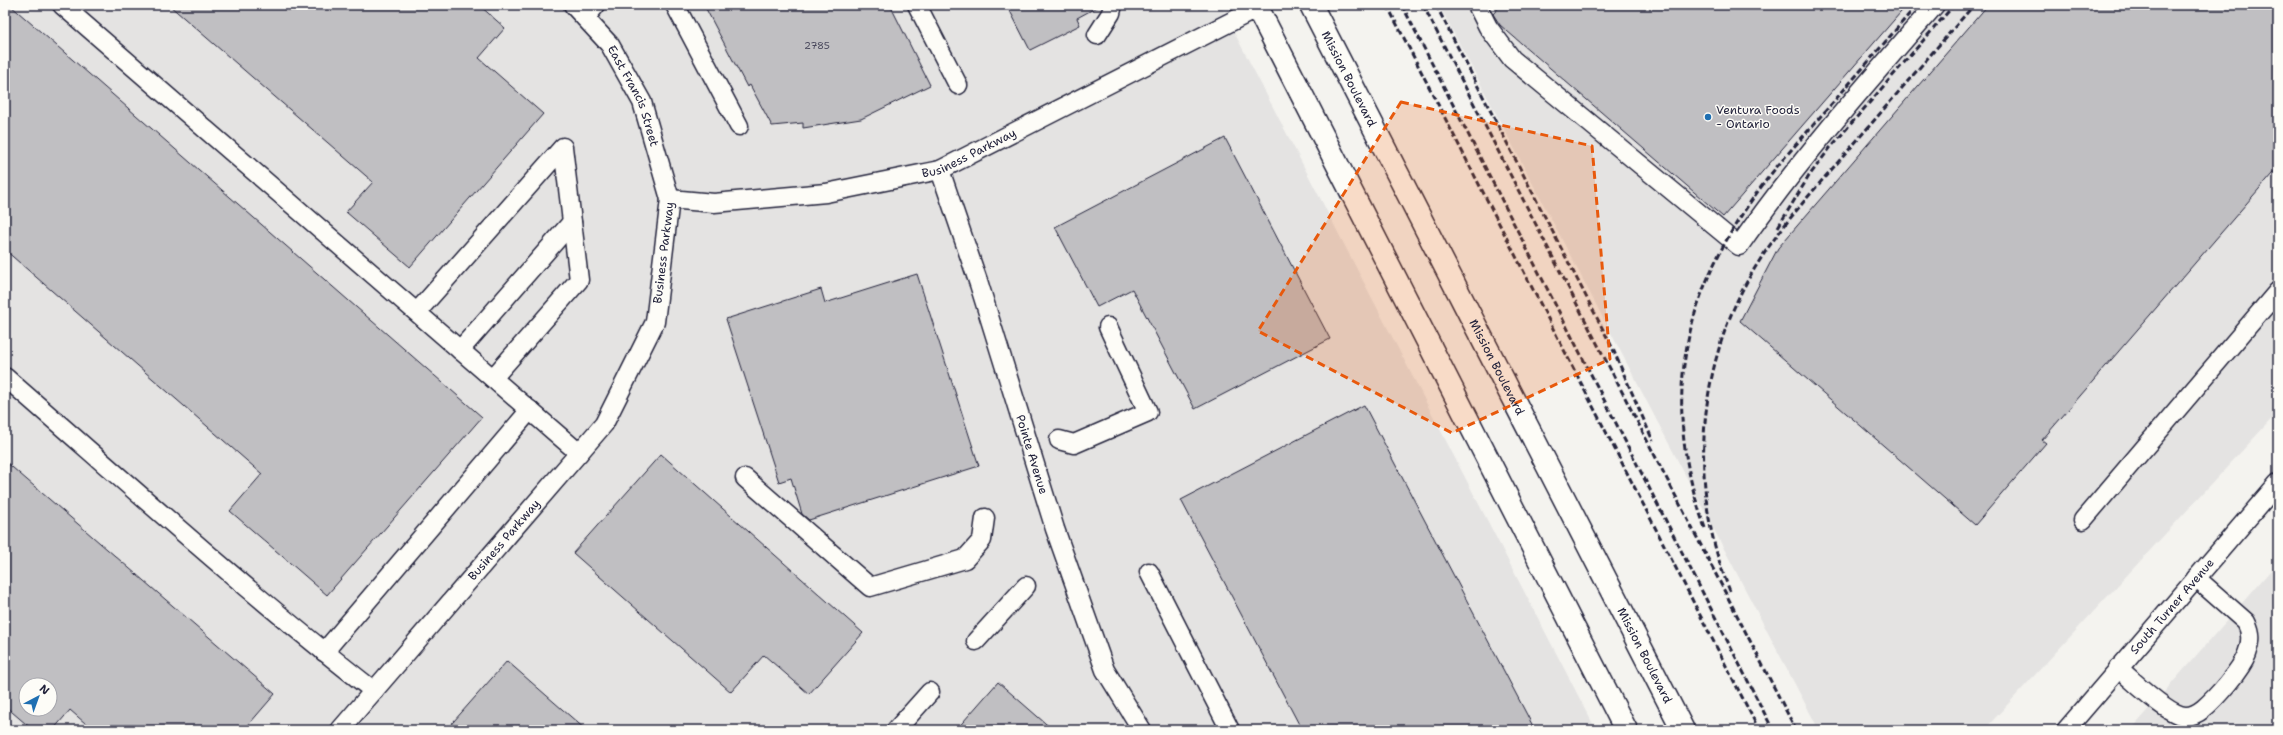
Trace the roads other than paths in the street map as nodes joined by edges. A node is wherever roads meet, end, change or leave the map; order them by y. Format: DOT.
graph roads {
  1 [pos="62,5"];
  2 [pos="675,5"];
  3 [pos="917,5"];
  4 [pos="1113,5"];
  5 [pos="1311,5"];
  6 [pos="1477,5"];
  7 [pos="1934,5"];
  8 [pos="1257,6"];
  9 [pos="585,9"];
  10 [pos="1097,36"];
  11 [pos="958,85"];
  12 [pos="739,126"];
  13 [pos="940,170"];
  14 [pos="670,199"];
  15 [pos="572,222"];
  16 [pos="2278,291"];
  17 [pos="417,312"];
  18 [pos="1108,327"];
  19 [pos="460,350"];
  20 [pos="5,377"];
  21 [pos="493,378"];
  22 [pos="530,410"];
  23 [pos="1059,440"];
  24 [pos="579,453"];
  25 [pos="745,478"];
  26 [pos="2278,483"];
  27 [pos="985,518"];
  28 [pos="2083,520"];
  29 [pos="1150,572"];
  30 [pos="2196,578"];
  31 [pos="1026,586"];
  32 [pos="976,641"];
  33 [pos="324,652"];
  34 [pos="2118,668"];
  35 [pos="374,691"];
  36 [pos="930,692"];
  37 [pos="340,730"];
  38 [pos="896,730"];
  39 [pos="1142,730"];
  40 [pos="1230,730"];
  41 [pos="1626,730"];
  42 [pos="1683,730"];
  43 [pos="2066,730"];
  1 -- 17 [label="street"];
  2 -- 12 [label="street"];
  3 -- 11 [label="street"];
  4 -- 10 [label="street"];
  5 -- 42 [label="main road, Mission Boulevard"];
  6 -- 7 [label="street"];
  8 -- 13 [label="street, Business Parkway"];
  8 -- 41 [label="main road"];
  9 -- 14 [label="street, East Francis Street"];
  13 -- 14 [label="street, Business Parkway"];
  13 -- 39 [label="street, Pointe Avenue"];
  14 -- 24 [label="street, Business Parkway"];
  15 -- 17 [label="street"];
  15 -- 19 [label="street"];
  15 -- 21 [label="street"];
  16 -- 28 [label="street"];
  17 -- 19 [label="street"];
  18 -- 23 [label="street"];
  19 -- 21 [label="street"];
  20 -- 33 [label="street"];
  21 -- 22 [label="street"];
  22 -- 24 [label="street"];
  22 -- 33 [label="street"];
  24 -- 35 [label="street, Business Parkway"];
  25 -- 27 [label="street"];
  26 -- 30 [label="street, South Turner Avenue"];
  29 -- 40 [label="street"];
  30 -- 34 [label="street, South Turner Avenue"];
  30 -- 34 [label="street"];
  31 -- 32 [label="street"];
  33 -- 35 [label="street"];
  34 -- 43 [label="street, South Turner Avenue"];
  35 -- 37 [label="street, Business Parkway"];
  36 -- 38 [label="street"];
}
